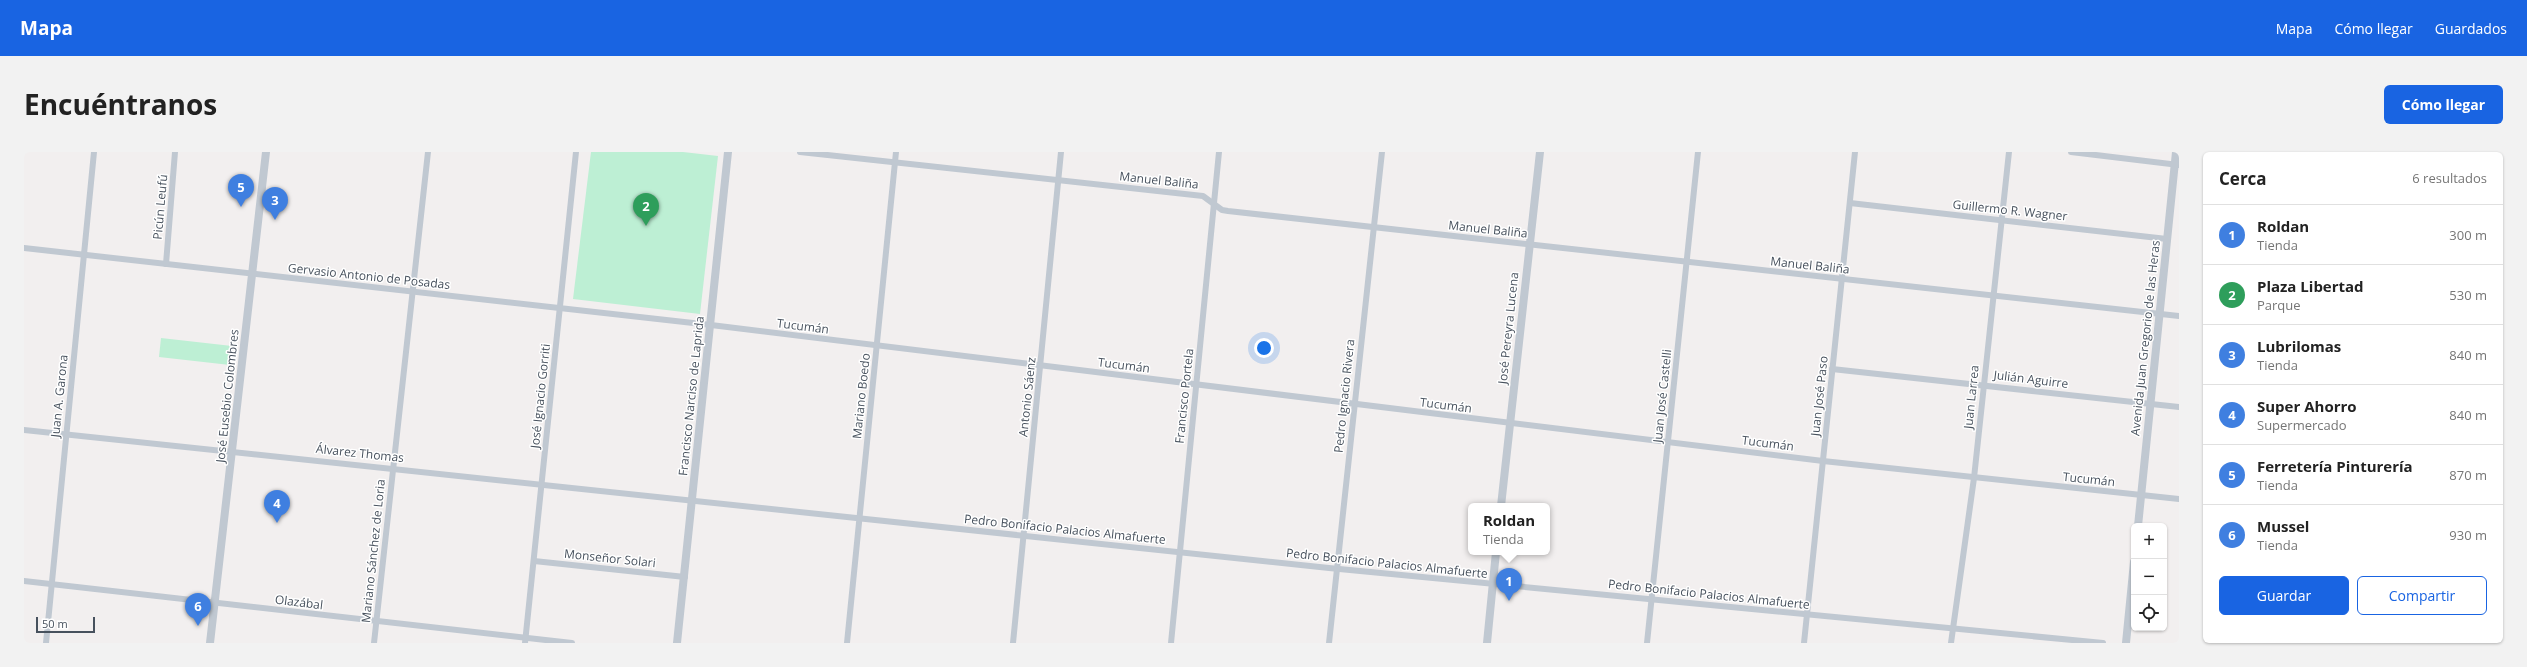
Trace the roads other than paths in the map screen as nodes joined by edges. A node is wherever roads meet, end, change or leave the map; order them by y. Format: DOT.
graph roads {
  1 [pos="94,152"];
  2 [pos="175,152"];
  3 [pos="266,152"];
  4 [pos="428,152"];
  5 [pos="576,152"];
  6 [pos="728,152"];
  7 [pos="800,152"];
  8 [pos="896,152"];
  9 [pos="1061,152"];
  10 [pos="1220,152"];
  11 [pos="1382,152"];
  12 [pos="1540,152"];
  13 [pos="1698,152"];
  14 [pos="1855,152"];
  15 [pos="2009,152"];
  16 [pos="2071,152"];
  17 [pos="2176,152"];
  18 [pos="895,163"];
  19 [pos="2177,164"];
  20 [pos="1058,180"];
  21 [pos="1850,203"];
  22 [pos="1214,205"];
  23 [pos="2001,220"];
  24 [pos="1374,229"];
  25 [pos="2167,239"];
  26 [pos="1530,244"];
  27 [pos="24,248"];
  28 [pos="83,255"];
  29 [pos="1687,262"];
  30 [pos="166,264"];
  31 [pos="252,274"];
  32 [pos="1842,279"];
  33 [pos="413,292"];
  34 [pos="1993,297"];
  35 [pos="560,308"];
  36 [pos="2159,314"];
  37 [pos="2179,316"];
  38 [pos="711,325"];
  39 [pos="877,346"];
  40 [pos="1041,366"];
  41 [pos="1832,369"];
  42 [pos="1196,385"];
  43 [pos="1984,385"];
  44 [pos="1354,404"];
  45 [pos="2150,404"];
  46 [pos="2179,407"];
  47 [pos="1510,424"];
  48 [pos="24,430"];
  49 [pos="66,435"];
  50 [pos="1668,442"];
  51 [pos="233,450"];
  52 [pos="1823,461"];
  53 [pos="393,468"];
  54 [pos="1974,478"];
  55 [pos="542,484"];
  56 [pos="2141,495"];
  57 [pos="2179,499"];
  58 [pos="693,500"];
  59 [pos="1501,503"];
  60 [pos="860,518"];
  61 [pos="2138,523"];
  62 [pos="1024,535"];
  63 [pos="1180,553"];
  64 [pos="1496,555"];
  65 [pos="534,561"];
  66 [pos="1336,568"];
  67 [pos="685,577"];
  68 [pos="24,581"];
  69 [pos="52,584"];
  70 [pos="1493,585"];
  71 [pos="2131,592"];
  72 [pos="1652,599"];
  73 [pos="215,602"];
  74 [pos="1807,615"];
  75 [pos="376,623"];
  76 [pos="1952,630"];
  77 [pos="526,641"];
  78 [pos="46,643"];
  79 [pos="210,643"];
  80 [pos="374,643"];
  81 [pos="572,643"];
  82 [pos="678,643"];
  83 [pos="847,643"];
  84 [pos="1013,643"];
  85 [pos="1171,643"];
  86 [pos="1329,643"];
  87 [pos="1487,643"];
  88 [pos="1647,643"];
  89 [pos="1804,643"];
  90 [pos="1951,643"];
  91 [pos="2103,643"];
  92 [pos="2126,643"];
  1 -- 28 [label="street, Juan A. Garona"];
  2 -- 30 [label="street, Picún Leufú"];
  3 -- 31 [label="street, José Eusebio Colombres"];
  4 -- 33 [label="street, Mariano Sánchez de Loria"];
  5 -- 35 [label="street, José Ignacio Gorriti"];
  6 -- 38 [label="street, Francisco Narciso de Laprida"];
  7 -- 18 [label="street, Manuel Baliña"];
  8 -- 18 [label="street, Mariano Boedo"];
  9 -- 20 [label="street, Antonio Sáenz"];
  10 -- 22 [label="street, Francisco Portela"];
  11 -- 24 [label="street, Pedro Ignacio Rivera"];
  12 -- 26 [label="street, José Pereyra Lucena"];
  13 -- 29 [label="street, Juan José Castelli"];
  14 -- 21 [label="street, Juan José Paso"];
  15 -- 23 [label="street, Juan Larrea"];
  16 -- 19 [label="street"];
  17 -- 19 [label="street, Avenida Juan Gregorio de las Heras"];
  18 -- 20 [label="street, Manuel Baliña"];
  18 -- 39 [label="street, Mariano Boedo"];
  19 -- 25 [label="street, Avenida Juan Gregorio de las Heras"];
  20 -- 22 [label="street, Manuel Baliña"];
  20 -- 40 [label="street, Antonio Sáenz"];
  21 -- 23 [label="street, Guillermo R. Wagner"];
  21 -- 32 [label="street, Juan José Paso"];
  22 -- 24 [label="street, Manuel Baliña"];
  22 -- 42 [label="street, Francisco Portela"];
  23 -- 25 [label="street, Guillermo R. Wagner"];
  23 -- 34 [label="street, Juan Larrea"];
  24 -- 26 [label="street, Manuel Baliña"];
  24 -- 44 [label="street, Pedro Ignacio Rivera"];
  25 -- 36 [label="street, Avenida Juan Gregorio de las Heras"];
  26 -- 29 [label="street, Manuel Baliña"];
  26 -- 47 [label="street, José Pereyra Lucena"];
  27 -- 28 [label="street, Gervasio Antonio de Posadas"];
  28 -- 30 [label="street, Gervasio Antonio de Posadas"];
  28 -- 49 [label="street, Juan A. Garona"];
  29 -- 32 [label="street, Manuel Baliña"];
  29 -- 50 [label="street, Juan José Castelli"];
  30 -- 31 [label="street, Gervasio Antonio de Posadas"];
  31 -- 33 [label="street, Gervasio Antonio de Posadas"];
  31 -- 51 [label="street, José Eusebio Colombres"];
  32 -- 34 [label="street, Manuel Baliña"];
  32 -- 41 [label="street, Juan José Paso"];
  33 -- 35 [label="street, Gervasio Antonio de Posadas"];
  33 -- 53 [label="street, Mariano Sánchez de Loria"];
  34 -- 36 [label="street, Manuel Baliña"];
  34 -- 43 [label="street, Juan Larrea"];
  35 -- 38 [label="street, Gervasio Antonio de Posadas"];
  35 -- 55 [label="street, José Ignacio Gorriti"];
  36 -- 37 [label="street, Manuel Baliña"];
  36 -- 45 [label="street, Avenida Juan Gregorio de las Heras"];
  38 -- 39 [label="street, Tucumán"];
  38 -- 58 [label="street, Francisco Narciso de Laprida"];
  39 -- 40 [label="street, Tucumán"];
  39 -- 60 [label="street, Mariano Boedo"];
  40 -- 42 [label="street, Tucumán"];
  40 -- 62 [label="street, Antonio Sáenz"];
  41 -- 43 [label="street, Julián Aguirre"];
  41 -- 52 [label="street, Juan José Paso"];
  42 -- 44 [label="street, Tucumán"];
  42 -- 63 [label="street, Francisco Portela"];
  43 -- 45 [label="street, Julián Aguirre"];
  43 -- 54 [label="street, Juan Larrea"];
  44 -- 47 [label="street, Tucumán"];
  44 -- 66 [label="street, Pedro Ignacio Rivera"];
  45 -- 46 [label="street, Julián Aguirre"];
  45 -- 56 [label="street, Avenida Juan Gregorio de las Heras"];
  47 -- 50 [label="street, Tucumán"];
  47 -- 59 [label="street, José Pereyra Lucena"];
  48 -- 49 [label="street, Álvarez Thomas"];
  49 -- 51 [label="street, Álvarez Thomas"];
  49 -- 69 [label="street, Juan A. Garona"];
  50 -- 52 [label="street, Tucumán"];
  50 -- 72 [label="street, Juan José Castelli"];
  51 -- 53 [label="street, Álvarez Thomas"];
  51 -- 73 [label="street, José Eusebio Colombres"];
  52 -- 54 [label="street, Tucumán"];
  52 -- 74 [label="street, Juan José Paso"];
  53 -- 55 [label="street, Álvarez Thomas"];
  53 -- 75 [label="street, Mariano Sánchez de Loria"];
  54 -- 56 [label="street, Tucumán"];
  54 -- 76 [label="street, Juan Larrea"];
  55 -- 58 [label="street, Álvarez Thomas"];
  55 -- 65 [label="street, José Ignacio Gorriti"];
  56 -- 57 [label="street, Tucumán"];
  56 -- 61 [label="street, Avenida Juan Gregorio de las Heras"];
  58 -- 60 [label="street, Pedro Bonifacio Palacios Almafuerte"];
  58 -- 67 [label="street, Francisco Narciso de Laprida"];
  60 -- 62 [label="street, Pedro Bonifacio Palacios Almafuerte"];
  60 -- 83 [label="street, Mariano Boedo"];
  62 -- 63 [label="street, Pedro Bonifacio Palacios Almafuerte"];
  62 -- 84 [label="street, Antonio Sáenz"];
  63 -- 66 [label="street, Pedro Bonifacio Palacios Almafuerte"];
  63 -- 85 [label="street, Francisco Portela"];
  64 -- 70 [label="street"];
  65 -- 67 [label="street, Monseñor Solari"];
  65 -- 77 [label="street, José Ignacio Gorriti"];
  66 -- 70 [label="street, Pedro Bonifacio Palacios Almafuerte"];
  66 -- 86 [label="street, Pedro Ignacio Rivera"];
  67 -- 82 [label="street, Francisco Narciso de Laprida"];
  68 -- 69 [label="street, Olazábal"];
  69 -- 73 [label="street, Olazábal"];
  69 -- 78 [label="street, Juan A. Garona"];
  70 -- 72 [label="street, Pedro Bonifacio Palacios Almafuerte"];
  70 -- 87 [label="street"];
  71 -- 92 [label="street"];
  72 -- 74 [label="street, Pedro Bonifacio Palacios Almafuerte"];
  72 -- 88 [label="street, Juan José Castelli"];
  73 -- 75 [label="street, Olazábal"];
  73 -- 79 [label="street, José Eusebio Colombres"];
  74 -- 76 [label="street, Pedro Bonifacio Palacios Almafuerte"];
  74 -- 89 [label="street, Juan José Paso"];
  75 -- 77 [label="street, Olazábal"];
  75 -- 80 [label="street, Mariano Sánchez de Loria"];
  76 -- 90 [label="street, Juan Larrea"];
  76 -- 91 [label="street, Pedro Bonifacio Palacios Almafuerte"];
  77 -- 81 [label="street, Olazábal"];
}
